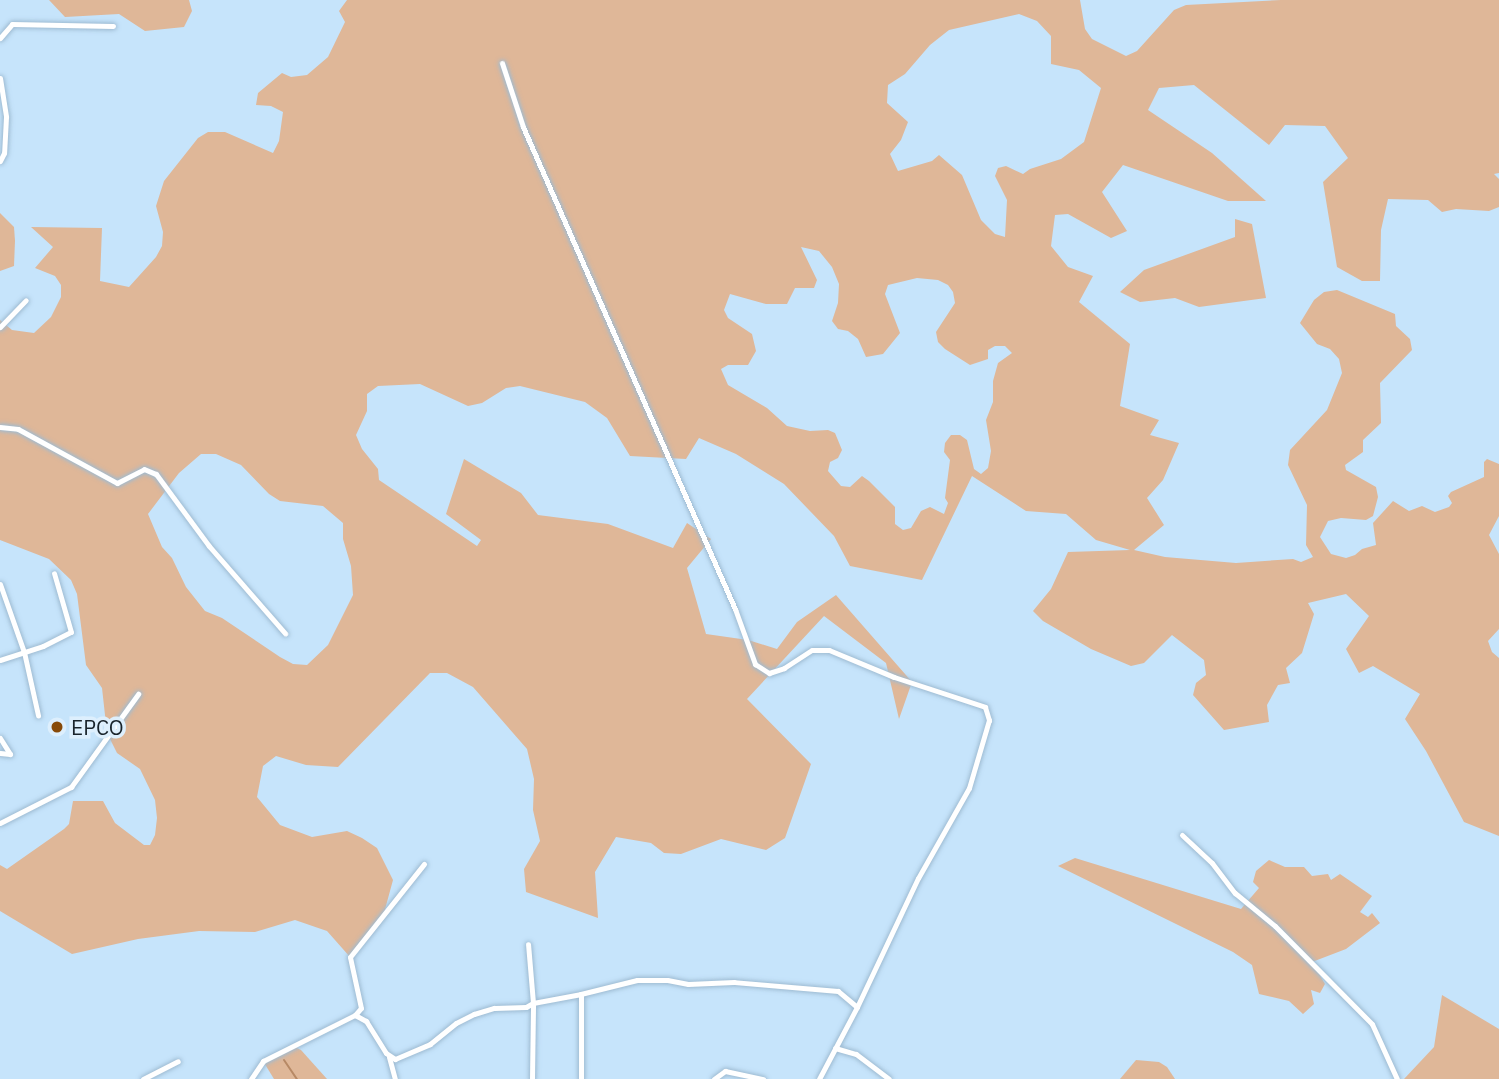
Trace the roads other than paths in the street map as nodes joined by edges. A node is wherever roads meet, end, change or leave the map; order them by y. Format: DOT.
graph roads {
  1 [pos="113,26"];
  2 [pos="0,38"];
  3 [pos="502,63"];
  4 [pos="0,78"];
  5 [pos="0,161"];
  6 [pos="26,300"];
  7 [pos="0,327"];
  8 [pos="0,427"];
  9 [pos="54,573"];
  10 [pos="0,583"];
  11 [pos="7,604"];
  12 [pos="0,606"];
  13 [pos="285,633"];
  14 [pos="24,652"];
  15 [pos="0,660"];
  16 [pos="138,694"];
  17 [pos="38,715"];
  18 [pos="0,738"];
  19 [pos="0,753"];
  20 [pos="0,823"];
  21 [pos="1182,835"];
  22 [pos="424,864"];
  23 [pos="528,944"];
  24 [pos="581,994"];
  25 [pos="533,1003"];
  26 [pos="857,1007"];
  27 [pos="355,1015"];
  28 [pos="835,1048"];
  29 [pos="390,1058"];
  30 [pos="178,1061"];
  31 [pos="143,1079"];
  32 [pos="251,1079"];
  33 [pos="394,1079"];
  34 [pos="532,1079"];
  35 [pos="582,1079"];
  36 [pos="714,1079"];
  37 [pos="763,1079"];
  38 [pos="819,1079"];
  39 [pos="889,1079"];
  40 [pos="1397,1079"];
  1 -- 2 [label="street"];
  3 -- 26 [label="street"];
  4 -- 5 [label="street"];
  6 -- 7 [label="street"];
  8 -- 13 [label="street"];
  9 -- 14 [label="street"];
  10 -- 11 [label="street"];
  11 -- 12 [label="street"];
  11 -- 14 [label="street"];
  14 -- 15 [label="street"];
  14 -- 17 [label="street"];
  16 -- 20 [label="street"];
  18 -- 19 [label="street"];
  21 -- 40 [label="street"];
  22 -- 27 [label="street"];
  23 -- 25 [label="street"];
  24 -- 25 [label="street"];
  24 -- 26 [label="street"];
  24 -- 35 [label="street"];
  25 -- 29 [label="street"];
  25 -- 34 [label="street"];
  26 -- 28 [label="street"];
  27 -- 29 [label="street"];
  27 -- 32 [label="street"];
  28 -- 38 [label="street"];
  28 -- 39 [label="street"];
  29 -- 33 [label="street"];
  30 -- 31 [label="street"];
  36 -- 37 [label="street"];
}
